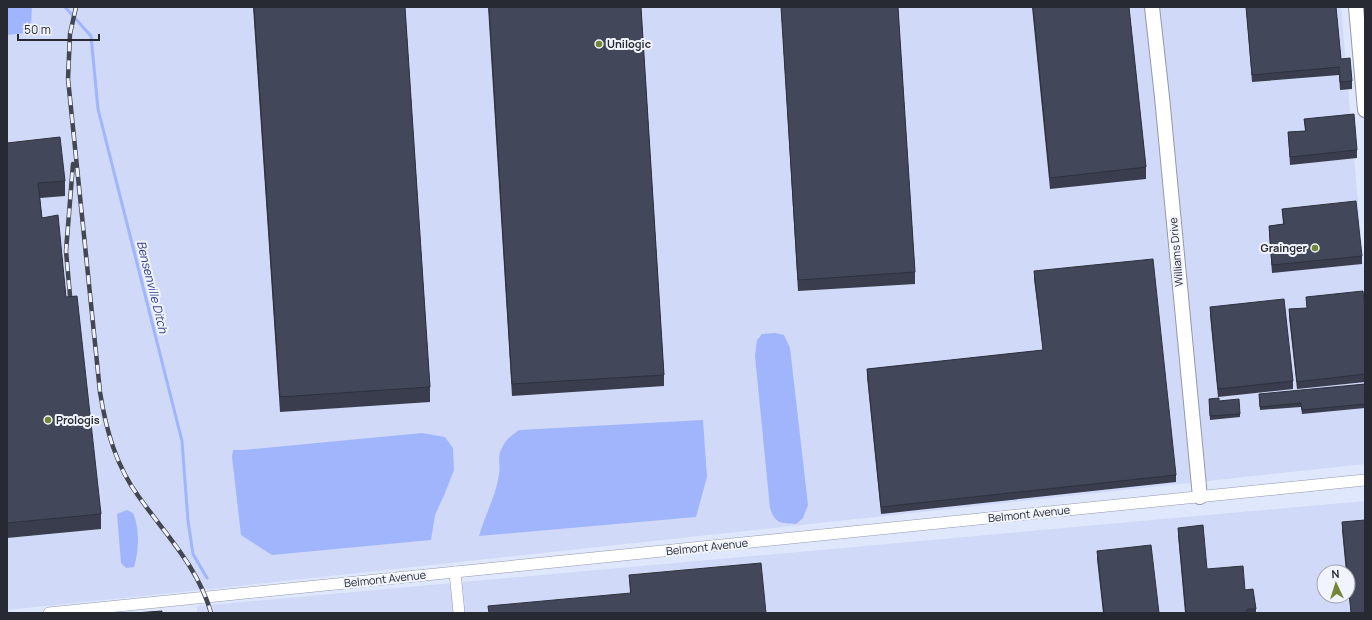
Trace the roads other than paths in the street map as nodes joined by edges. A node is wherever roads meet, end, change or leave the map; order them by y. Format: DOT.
graph roads {
  1 [pos="1152,7"];
  2 [pos="1356,7"];
  3 [pos="1365,110"];
  4 [pos="1365,480"];
  5 [pos="1200,497"];
  6 [pos="455,572"];
  7 [pos="113,610"];
  8 [pos="49,613"];
  9 [pos="459,613"];
  1 -- 5 [label="main road, Williams Drive"];
  2 -- 3 [label="main road"];
  4 -- 5 [label="street, Belmont Avenue"];
  5 -- 6 [label="street, Belmont Avenue"];
  6 -- 7 [label="street, Belmont Avenue"];
  6 -- 9 [label="street"];
  7 -- 8 [label="street, Belmont Avenue"];
}
